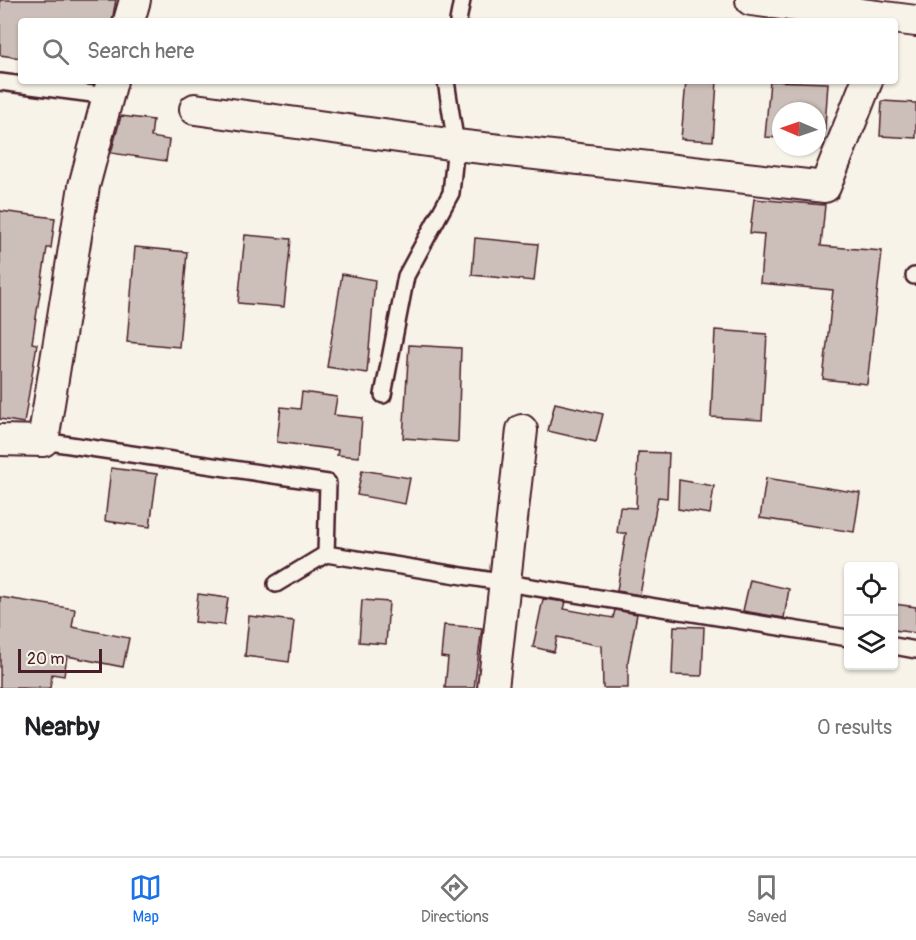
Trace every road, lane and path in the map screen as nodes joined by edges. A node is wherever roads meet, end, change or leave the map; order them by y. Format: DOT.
graph roads {
  1 [pos="135,0"];
  2 [pos="462,0"];
  3 [pos="751,0"];
  4 [pos="130,18"];
  5 [pos="459,18"];
  6 [pos="884,18"];
  7 [pos="0,82"];
  8 [pos="18,83"];
  9 [pos="37,84"];
  10 [pos="446,84"];
  11 [pos="866,84"];
  12 [pos="110,88"];
  13 [pos="195,109"];
  14 [pos="456,145"];
  15 [pos="383,395"];
  16 [pos="522,430"];
  17 [pos="0,441"];
  18 [pos="43,441"];
  19 [pos="326,554"];
  20 [pos="505,581"];
  21 [pos="276,584"];
  22 [pos="844,637"];
  23 [pos="898,647"];
  24 [pos="916,650"];
  25 [pos="493,688"];
  1 -- 4 [label="street"];
  2 -- 5 [label="lane"];
  3 -- 6 [label="street"];
  7 -- 8 [label="lane"];
  9 -- 12 [label="lane"];
  10 -- 14 [label="lane"];
  11 -- 14 [label="street"];
  12 -- 18 [label="street"];
  13 -- 14 [label="street"];
  14 -- 15 [label="lane"];
  16 -- 20 [label="street"];
  17 -- 18 [label="street"];
  18 -- 19 [label="lane"];
  19 -- 20 [label="lane"];
  19 -- 21 [label="lane"];
  20 -- 22 [label="lane"];
  20 -- 25 [label="street"];
  23 -- 24 [label="lane"];
}
